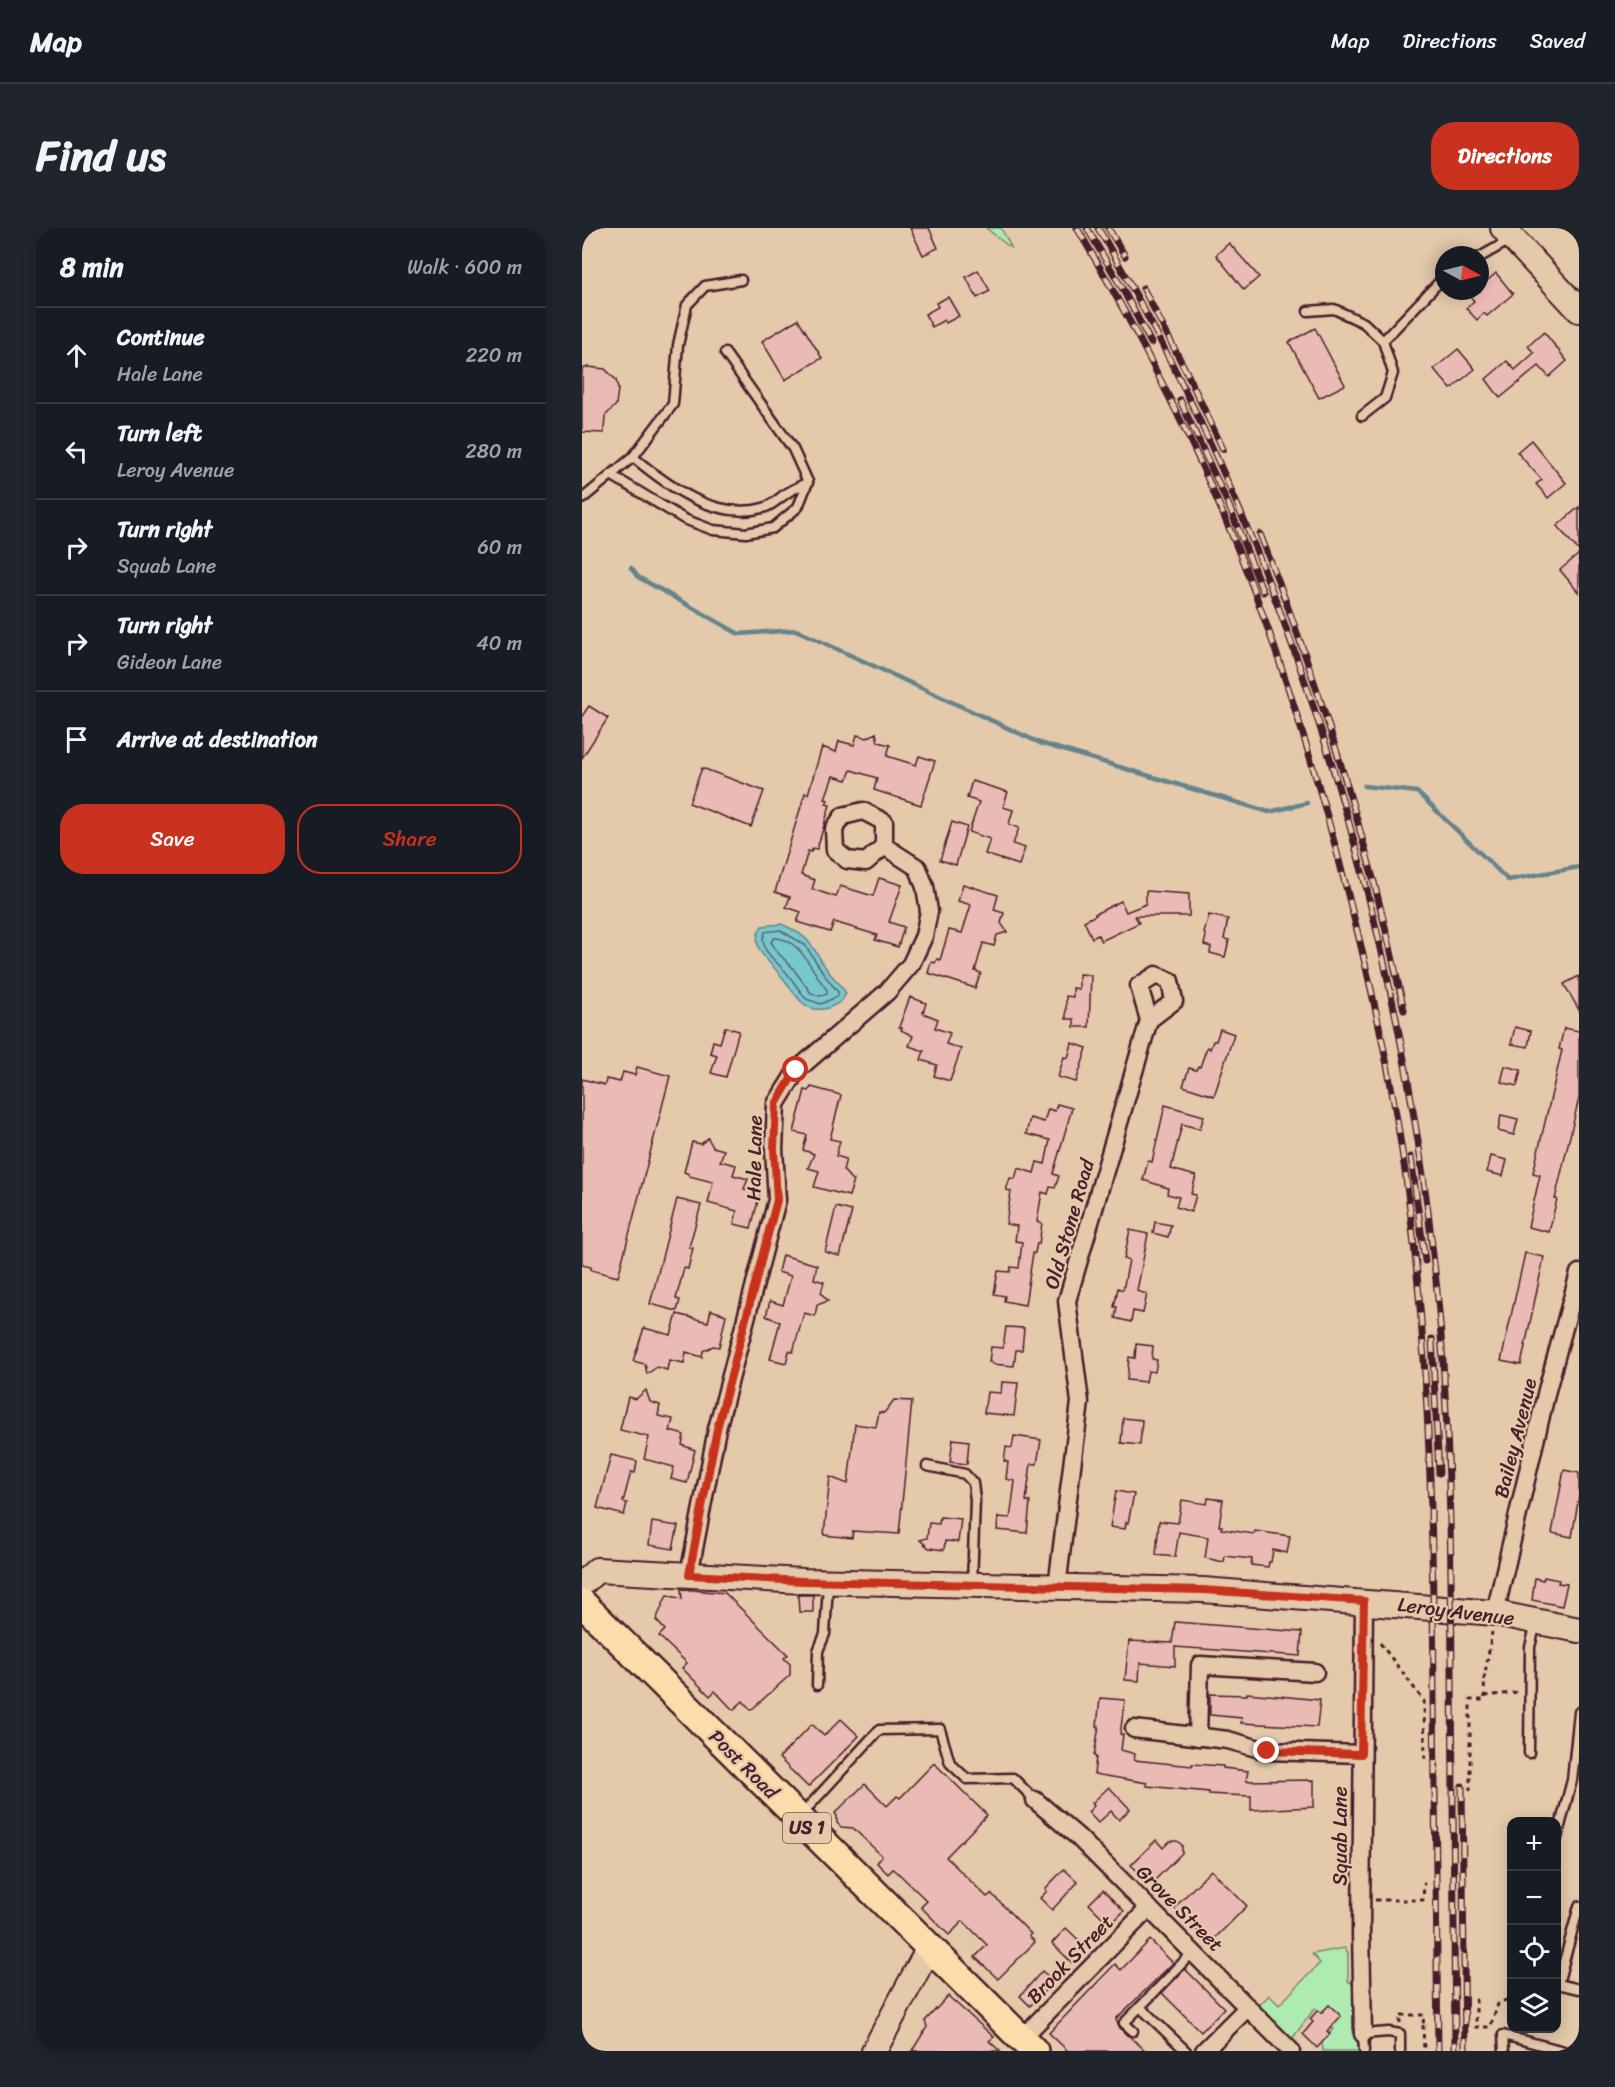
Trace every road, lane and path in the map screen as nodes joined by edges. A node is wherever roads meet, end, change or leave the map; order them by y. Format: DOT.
graph roads {
  1 [pos="1508,233"];
  2 [pos="1489,249"];
  3 [pos="741,280"];
  4 [pos="1435,286"];
  5 [pos="1579,310"];
  6 [pos="1308,311"];
  7 [pos="1383,341"];
  8 [pos="726,353"];
  9 [pos="1362,416"];
  10 [pos="633,457"];
  11 [pos="611,475"];
  12 [pos="808,483"];
  13 [pos="582,500"];
  14 [pos="884,846"];
  15 [pos="1149,1020"];
  16 [pos="1579,1273"];
  17 [pos="927,1466"];
  18 [pos="689,1575"];
  19 [pos="828,1581"];
  20 [pos="582,1584"];
  21 [pos="972,1584"];
  22 [pos="1057,1587"];
  23 [pos="1364,1601"];
  24 [pos="582,1604"];
  25 [pos="1495,1613"];
  26 [pos="1536,1622"];
  27 [pos="1579,1630"];
  28 [pos="1363,1634"];
  29 [pos="1315,1672"];
  30 [pos="818,1685"];
  31 [pos="1530,1692"];
  32 [pos="1485,1696"];
  33 [pos="1579,1712"];
  34 [pos="1134,1729"];
  35 [pos="1198,1737"];
  36 [pos="1529,1753"];
  37 [pos="1361,1754"];
  38 [pos="1425,1763"];
  39 [pos="1470,1791"];
  40 [pos="1035,1800"];
  41 [pos="798,1819"];
  42 [pos="1561,1823"];
  43 [pos="1425,1884"];
  44 [pos="1361,1900"];
  45 [pos="1579,1906"];
  46 [pos="1149,1908"];
  47 [pos="930,1946"];
  48 [pos="1193,1952"];
  49 [pos="1558,1979"];
  50 [pos="1561,1985"];
  51 [pos="1579,1989"];
  52 [pos="1474,2000"];
  53 [pos="1507,2000"];
  54 [pos="1140,2007"];
  55 [pos="1248,2007"];
  56 [pos="1133,2031"];
  57 [pos="1400,2034"];
  58 [pos="1364,2043"];
  59 [pos="1023,2044"];
  60 [pos="874,2051"];
  61 [pos="1186,2051"];
  62 [pos="1204,2051"];
  63 [pos="1291,2051"];
  64 [pos="1400,2051"];
  65 [pos="1424,2051"];
  66 [pos="1504,2051"];
  67 [pos="1564,2051"];
  1 -- 2 [label="lane"];
  1 -- 5 [label="street"];
  3 -- 10 [label="lane"];
  4 -- 7 [label="lane"];
  6 -- 7 [label="lane"];
  7 -- 9 [label="lane"];
  8 -- 12 [label="lane"];
  10 -- 11 [label="lane"];
  10 -- 12 [label="lane"];
  11 -- 12 [label="lane"];
  11 -- 13 [label="lane"];
  14 -- 18 [label="street, Hale Lane"];
  15 -- 22 [label="street, Old Stone Road"];
  16 -- 25 [label="street, Bailey Avenue"];
  17 -- 21 [label="lane"];
  18 -- 19 [label="street, Leroy Avenue"];
  18 -- 20 [label="street, Leroy Avenue"];
  19 -- 21 [label="street, Leroy Avenue"];
  19 -- 30 [label="lane"];
  21 -- 22 [label="street, Leroy Avenue"];
  22 -- 23 [label="street, Leroy Avenue"];
  23 -- 25 [label="street, Leroy Avenue"];
  23 -- 28 [label="street, Squab Lane"];
  24 -- 41 [label="main road, Post Road / US 1"];
  25 -- 26 [label="street, Leroy Avenue"];
  25 -- 32 [label="path"];
  26 -- 27 [label="street, Leroy Avenue"];
  26 -- 31 [label="lane"];
  28 -- 37 [label="street, Squab Lane"];
  28 -- 38 [label="path"];
  29 -- 35 [label="street"];
  31 -- 32 [label="path"];
  31 -- 36 [label="lane"];
  32 -- 39 [label="path"];
  33 -- 42 [label="lane"];
  34 -- 35 [label="street"];
  35 -- 37 [label="street"];
  37 -- 44 [label="street, Squab Lane"];
  40 -- 41 [label="lane"];
  40 -- 46 [label="street, Grove Street"];
  41 -- 47 [label="main road, Post Road / US 1"];
  43 -- 44 [label="path"];
  44 -- 58 [label="street, Squab Lane"];
  45 -- 49 [label="lane"];
  46 -- 48 [label="street, Grove Street"];
  46 -- 59 [label="street, Brook Street"];
  47 -- 59 [label="main road, Post Road / US 1"];
  47 -- 60 [label="street"];
  48 -- 54 [label="lane"];
  48 -- 55 [label="street, Grove Street"];
  50 -- 51 [label="lane"];
  52 -- 53 [label="path"];
  54 -- 56 [label="lane"];
  54 -- 61 [label="lane"];
  55 -- 62 [label="street"];
  55 -- 63 [label="street, Grove Street"];
  57 -- 58 [label="lane"];
  57 -- 64 [label="lane"];
  57 -- 65 [label="path"];
  66 -- 67 [label="lane"];
}
